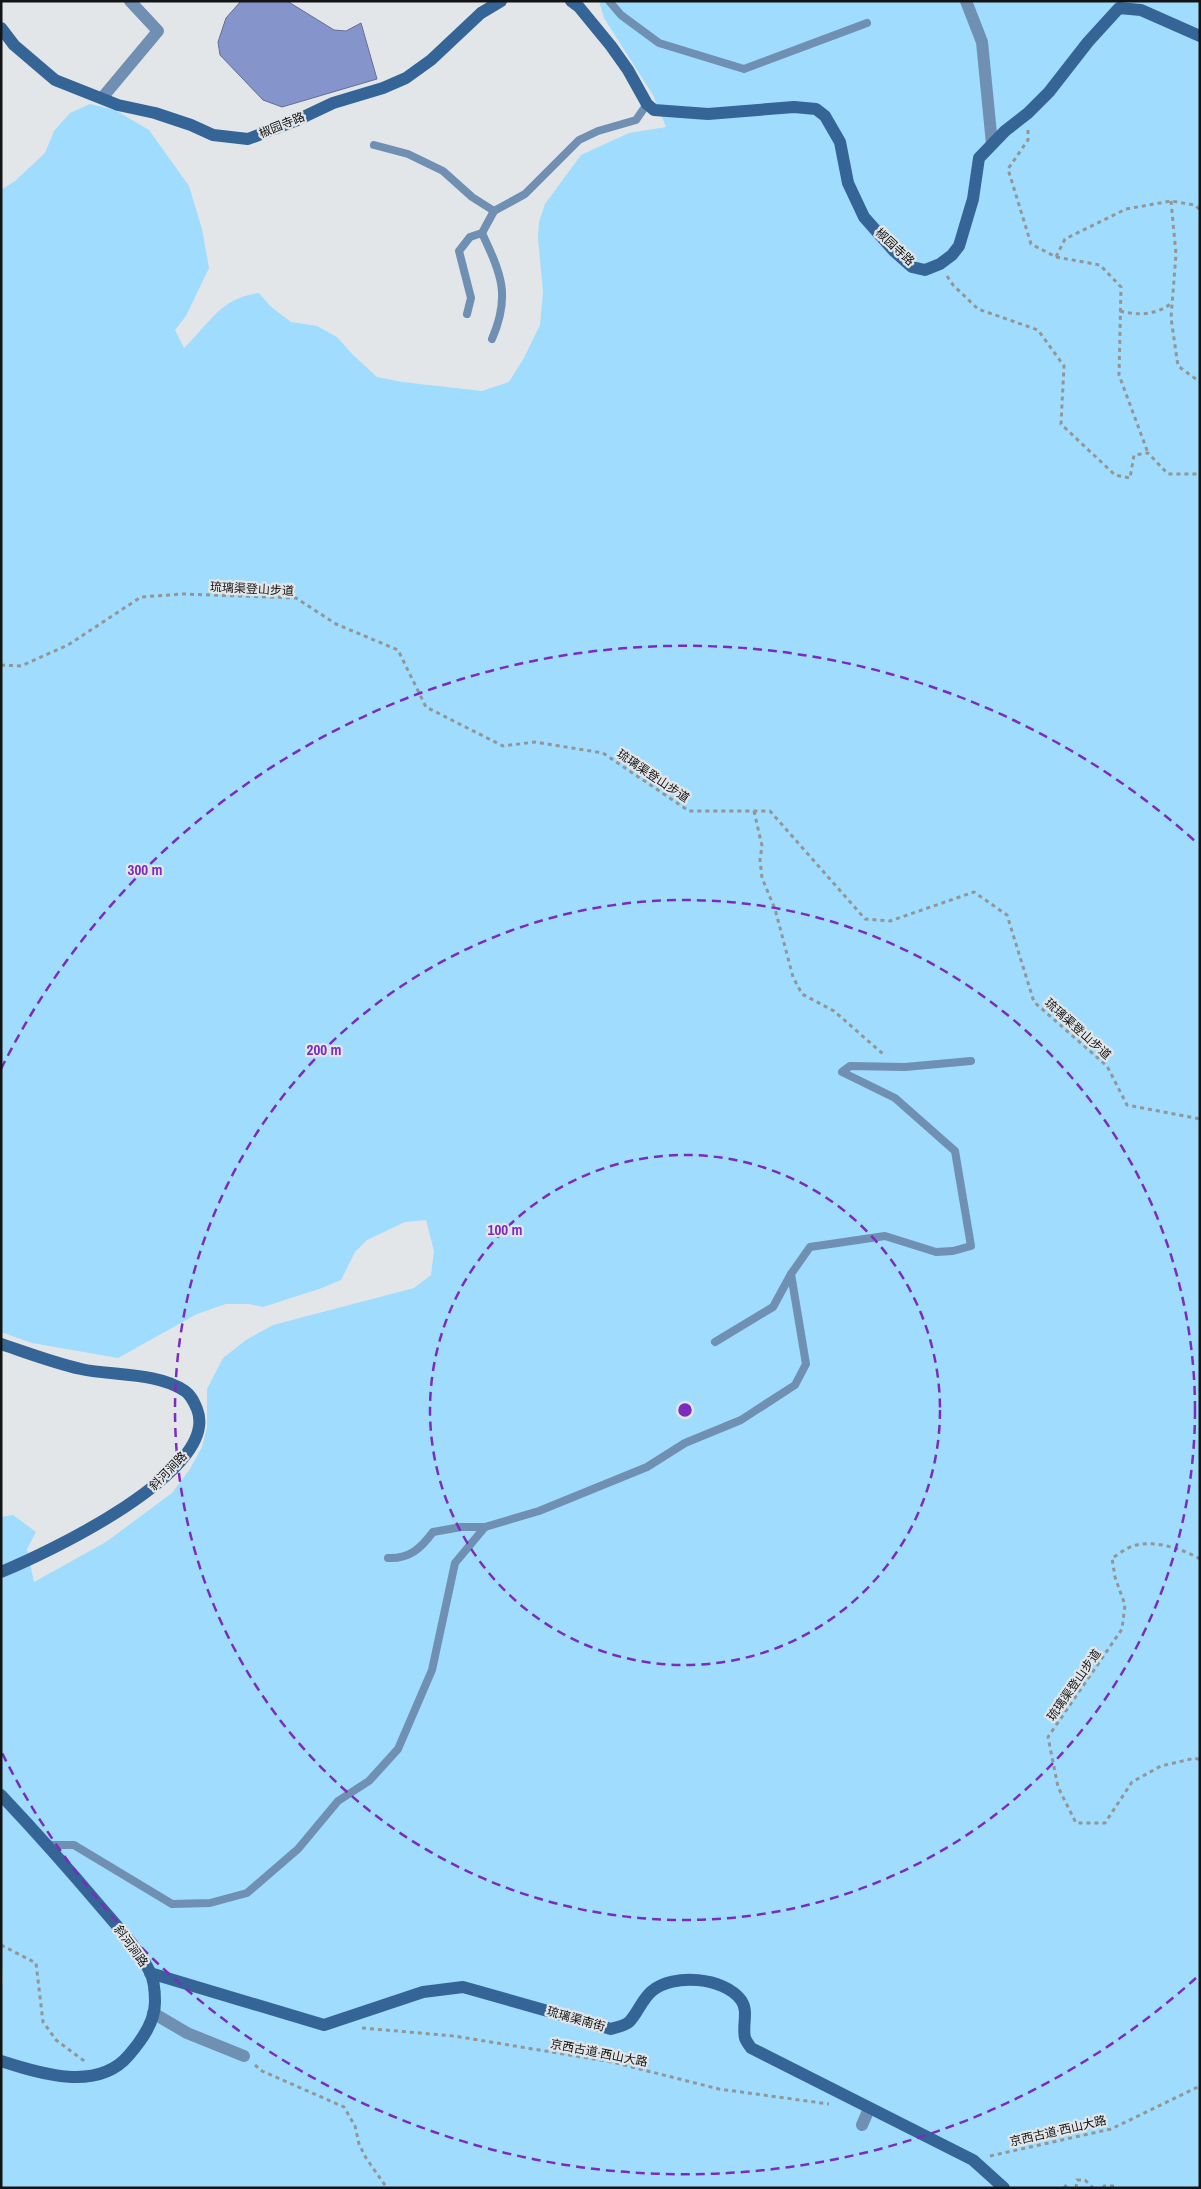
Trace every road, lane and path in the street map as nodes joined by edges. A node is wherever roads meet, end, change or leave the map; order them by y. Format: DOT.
graph roads {
  1 [pos="130,1"];
  2 [pos="501,1"];
  3 [pos="570,1"];
  4 [pos="609,1"];
  5 [pos="966,1"];
  6 [pos="1119,4"];
  7 [pos="867,22"];
  8 [pos="1,28"];
  9 [pos="1200,36"];
  10 [pos="102,98"];
  11 [pos="647,104"];
  12 [pos="1028,113"];
  13 [pos="992,144"];
  14 [pos="374,145"];
  15 [pos="1171,201"];
  16 [pos="1200,210"];
  17 [pos="494,211"];
  18 [pos="482,233"];
  19 [pos="1056,258"];
  20 [pos="940,264"];
  21 [pos="1172,302"];
  22 [pos="1120,311"];
  23 [pos="467,314"];
  24 [pos="492,339"];
  25 [pos="1200,382"];
  26 [pos="1148,452"];
  27 [pos="1200,474"];
  28 [pos="1,665"];
  29 [pos="754,811"];
  30 [pos="971,1061"];
  31 [pos="905,1067"];
  32 [pos="1200,1119"];
  33 [pos="791,1274"];
  34 [pos="715,1342"];
  35 [pos="1,1344"];
  36 [pos="485,1527"];
  37 [pos="388,1558"];
  38 [pos="1200,1559"];
  39 [pos="1,1572"];
  40 [pos="1200,1760"];
  41 [pos="1,1795"];
  42 [pos="48,1845"];
  43 [pos="1,1945"];
  44 [pos="150,1973"];
  45 [pos="153,2013"];
  46 [pos="352,2027"];
  47 [pos="244,2056"];
  48 [pos="1,2061"];
  49 [pos="102,2073"];
  50 [pos="1200,2086"];
  51 [pos="833,2105"];
  52 [pos="869,2109"];
  53 [pos="862,2125"];
  54 [pos="972,2160"];
  55 [pos="387,2188"];
  56 [pos="1004,2188"];
  57 [pos="1064,2188"];
  58 [pos="1068,2188"];
  59 [pos="1076,2188"];
  60 [pos="1093,2188"];
  61 [pos="1104,2188"];
  62 [pos="1117,2188"];
  1 -- 10 [label="street"];
  2 -- 10 [label="street, 椒园寺路"];
  3 -- 11 [label="street"];
  4 -- 7 [label="lane"];
  5 -- 13 [label="street"];
  6 -- 9 [label="street"];
  6 -- 12 [label="street"];
  8 -- 10 [label="street, 椒园寺路"];
  11 -- 17 [label="lane"];
  11 -- 20 [label="street, 椒园寺路"];
  12 -- 13 [label="street"];
  12 -- 19 [label="path"];
  13 -- 20 [label="street"];
  14 -- 17 [label="lane"];
  15 -- 16 [label="path"];
  15 -- 19 [label="path"];
  15 -- 21 [label="path"];
  17 -- 18 [label="lane"];
  18 -- 23 [label="lane"];
  18 -- 24 [label="lane"];
  19 -- 22 [label="path"];
  20 -- 26 [label="path"];
  21 -- 22 [label="path"];
  21 -- 25 [label="path"];
  22 -- 26 [label="path"];
  26 -- 27 [label="path"];
  28 -- 29 [label="path, 琉璃渠登山步道"];
  29 -- 31 [label="path"];
  29 -- 32 [label="path, 琉璃渠登山步道"];
  30 -- 31 [label="lane"];
  31 -- 33 [label="lane"];
  33 -- 34 [label="lane"];
  33 -- 36 [label="lane"];
  35 -- 39 [label="street, 斜河涧路"];
  36 -- 37 [label="lane"];
  36 -- 42 [label="lane"];
  38 -- 40 [label="path, 琉璃渠登山步道"];
  41 -- 42 [label="street, 斜河涧路"];
  42 -- 44 [label="street, 斜河涧路"];
  43 -- 49 [label="path"];
  44 -- 45 [label="street, 斜河涧路"];
  44 -- 52 [label="street, 琉璃渠南街"];
  45 -- 47 [label="street"];
  45 -- 49 [label="street, 斜河涧路"];
  46 -- 51 [label="path, 京西古道·西山大路"];
  47 -- 55 [label="path"];
  48 -- 49 [label="street, 斜河涧路"];
  50 -- 54 [label="path, 京西古道·西山大路"];
  52 -- 53 [label="street"];
  52 -- 54 [label="street, 琉璃渠南街"];
  54 -- 56 [label="street, 琉璃渠南街"];
  57 -- 58 [label="path"];
  59 -- 60 [label="path"];
  61 -- 62 [label="path"];
}
